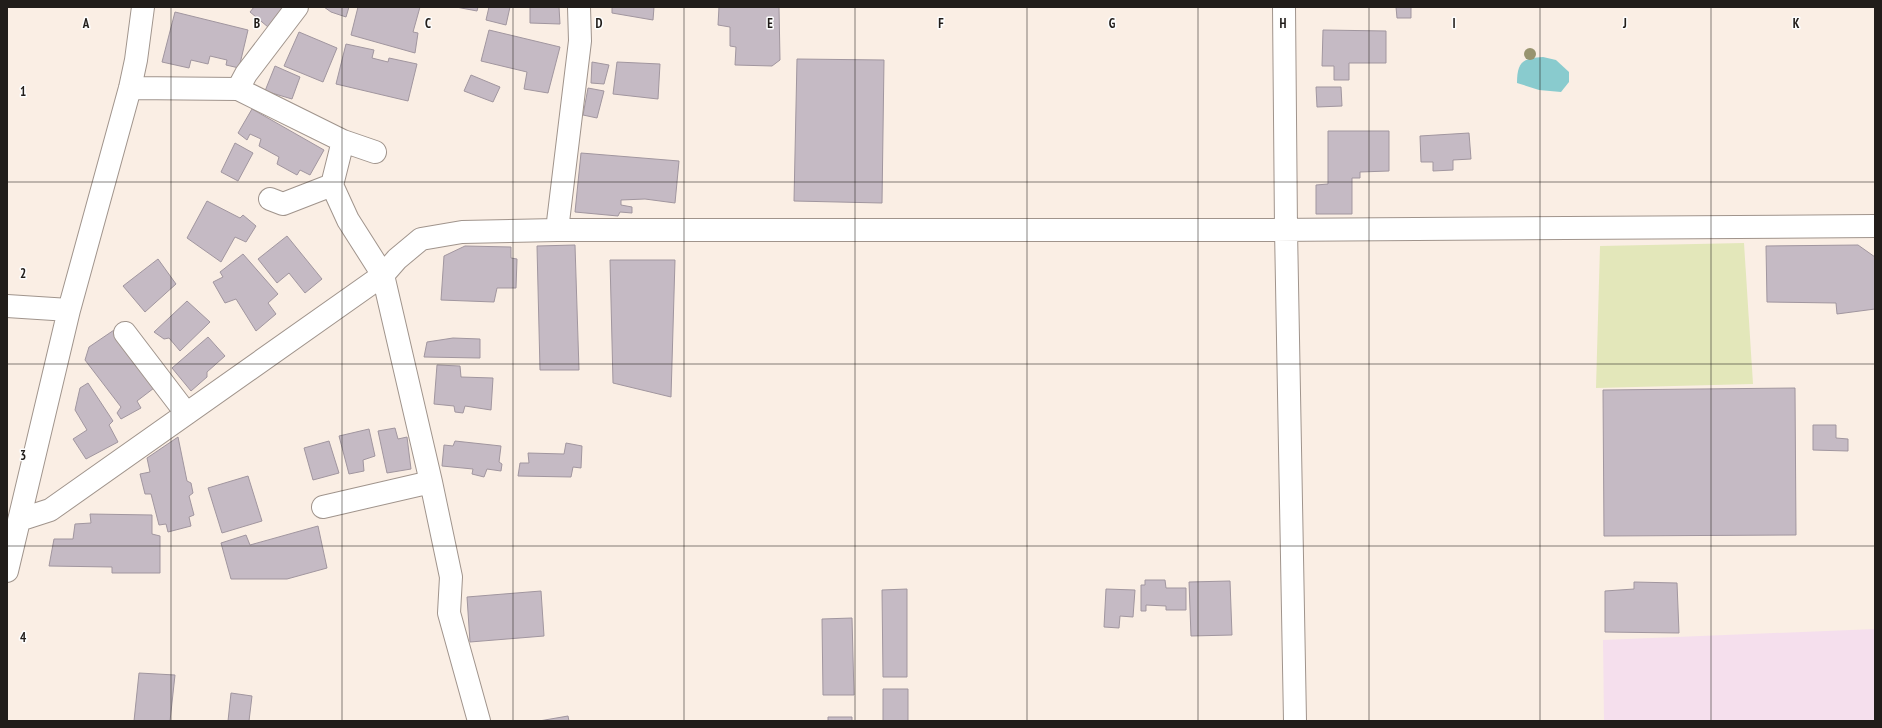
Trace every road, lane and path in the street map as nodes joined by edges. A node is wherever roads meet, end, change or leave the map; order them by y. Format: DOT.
graph roads {
  1 [pos="143,7"];
  2 [pos="297,7"];
  3 [pos="579,7"];
  4 [pos="1284,7"];
  5 [pos="130,88"];
  6 [pos="238,88"];
  7 [pos="343,141"];
  8 [pos="375,152"];
  9 [pos="332,185"];
  10 [pos="270,199"];
  11 [pos="1875,226"];
  12 [pos="1286,229"];
  13 [pos="556,230"];
  14 [pos="383,275"];
  15 [pos="7,306"];
  16 [pos="68,310"];
  17 [pos="125,333"];
  18 [pos="186,413"];
  19 [pos="431,482"];
  20 [pos="323,507"];
  21 [pos="19,520"];
  22 [pos="7,571"];
  23 [pos="478,721"];
  24 [pos="1295,721"];
  1 -- 5 [label="street"];
  2 -- 6 [label="street"];
  3 -- 13 [label="street"];
  4 -- 12 [label="street"];
  5 -- 6 [label="street"];
  5 -- 16 [label="street"];
  6 -- 7 [label="street"];
  7 -- 8 [label="street"];
  7 -- 9 [label="street"];
  9 -- 10 [label="street"];
  9 -- 14 [label="street"];
  11 -- 12 [label="street"];
  12 -- 13 [label="street"];
  12 -- 24 [label="street"];
  13 -- 14 [label="street"];
  14 -- 18 [label="street"];
  14 -- 19 [label="street"];
  15 -- 16 [label="street"];
  16 -- 21 [label="street"];
  17 -- 18 [label="street"];
  18 -- 21 [label="street"];
  19 -- 20 [label="street"];
  19 -- 23 [label="street"];
  21 -- 22 [label="street"];
}
